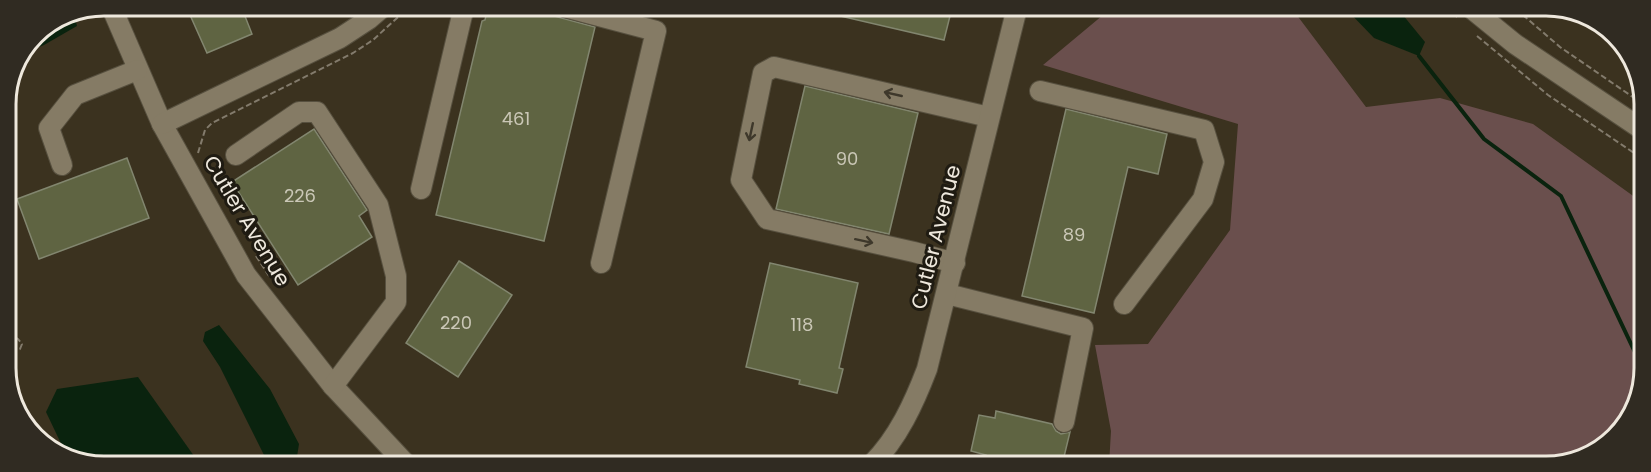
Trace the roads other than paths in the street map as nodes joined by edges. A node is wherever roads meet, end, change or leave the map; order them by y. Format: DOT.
graph roads {
  1 [pos="115,16"];
  2 [pos="372,16"];
  3 [pos="462,16"];
  4 [pos="599,16"];
  5 [pos="1015,16"];
  6 [pos="1470,16"];
  7 [pos="137,70"];
  8 [pos="1040,91"];
  9 [pos="989,117"];
  10 [pos="162,124"];
  11 [pos="1634,124"];
  12 [pos="236,155"];
  13 [pos="62,165"];
  14 [pos="421,189"];
  15 [pos="601,263"];
  16 [pos="955,263"];
  17 [pos="947,294"];
  18 [pos="1124,304"];
  19 [pos="333,386"];
  20 [pos="1064,422"];
  21 [pos="885,455"];
  22 [pos="409,456"];
  1 -- 7 [label="street, Cutler Avenue"];
  2 -- 10 [label="street"];
  3 -- 14 [label="street"];
  4 -- 15 [label="street"];
  5 -- 9 [label="street, Cutler Avenue"];
  6 -- 11 [label="street"];
  7 -- 10 [label="street, Cutler Avenue"];
  7 -- 13 [label="street"];
  8 -- 18 [label="street"];
  9 -- 16 [label="street, Cutler Avenue"];
  9 -- 16 [label="street, one-way"];
  10 -- 19 [label="street, Cutler Avenue"];
  12 -- 19 [label="street"];
  16 -- 17 [label="street, Cutler Avenue"];
  17 -- 20 [label="street"];
  17 -- 21 [label="street, Cutler Avenue"];
  19 -- 22 [label="street, Cutler Avenue"];
}
